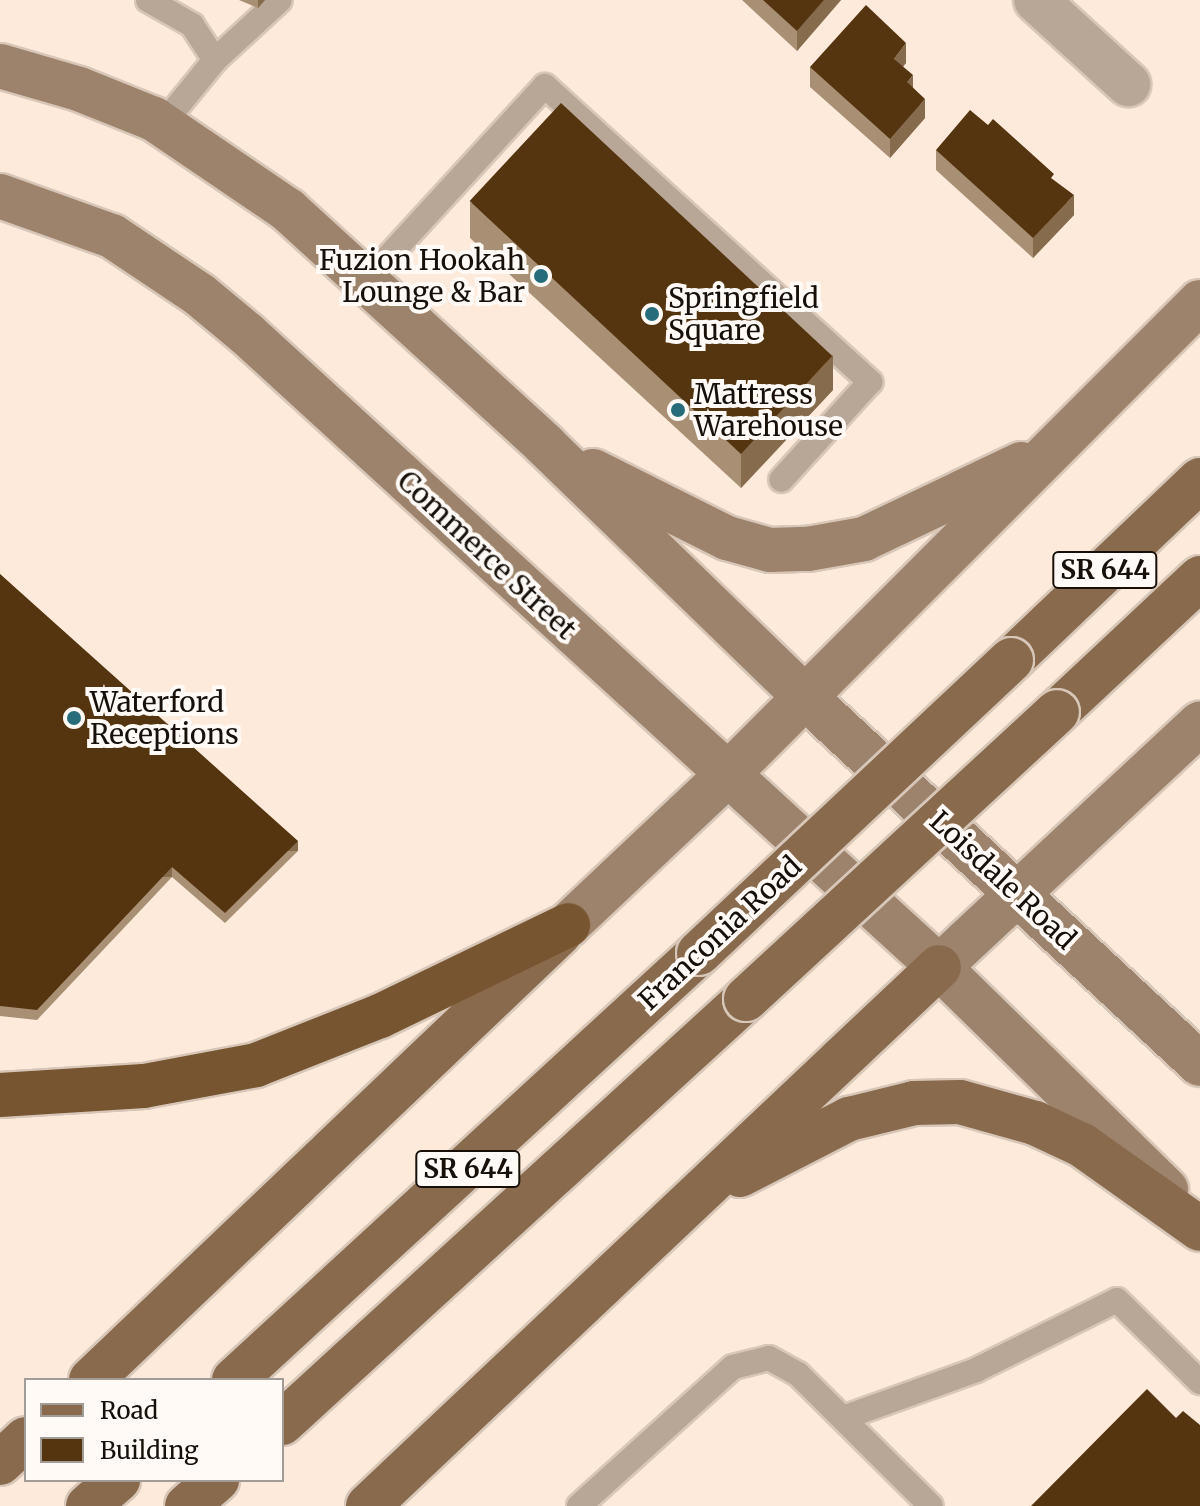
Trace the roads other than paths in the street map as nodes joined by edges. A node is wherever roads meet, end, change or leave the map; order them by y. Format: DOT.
graph roads {
  1 [pos="148,0"];
  2 [pos="280,0"];
  3 [pos="1036,0"];
  4 [pos="215,60"];
  5 [pos="0,66"];
  6 [pos="1128,84"];
  7 [pos="163,124"];
  8 [pos="0,196"];
  9 [pos="367,280"];
  10 [pos="1200,302"];
  11 [pos="545,445"];
  12 [pos="1055,447"];
  13 [pos="781,480"];
  14 [pos="1200,480"];
  15 [pos="1200,578"];
  16 [pos="805,697"];
  17 [pos="1200,724"];
  18 [pos="727,775"];
  19 [pos="1019,893"];
  20 [pos="568,925"];
  21 [pos="939,967"];
  22 [pos="1200,1064"];
  23 [pos="8,1092"];
  24 [pos="695,1197"];
  25 [pos="1200,1222"];
  26 [pos="1200,1229"];
  27 [pos="93,1378"];
  28 [pos="236,1378"];
  29 [pos="1200,1382"];
  30 [pos="843,1418"];
  31 [pos="284,1421"];
  32 [pos="24,1441"];
  33 [pos="0,1463"];
  34 [pos="116,1482"];
  35 [pos="215,1482"];
  36 [pos="88,1506"];
  37 [pos="187,1506"];
  38 [pos="368,1506"];
  39 [pos="579,1506"];
  40 [pos="931,1506"];
  1 -- 4 [label="lane"];
  2 -- 4 [label="lane"];
  3 -- 6 [label="street"];
  4 -- 7 [label="lane"];
  5 -- 7 [label="main road"];
  7 -- 9 [label="main road"];
  8 -- 18 [label="main road, Commerce Street"];
  9 -- 11 [label="main road"];
  9 -- 13 [label="lane"];
  10 -- 12 [label="main road"];
  11 -- 12 [label="main road"];
  11 -- 16 [label="main road"];
  12 -- 16 [label="main road"];
  14 -- 28 [label="main road, Franconia Road / SR 644, bridge"];
  15 -- 31 [label="main road, SR 644, bridge"];
  16 -- 18 [label="main road"];
  16 -- 19 [label="main road, Loisdale Road"];
  17 -- 19 [label="main road"];
  18 -- 20 [label="main road"];
  18 -- 21 [label="main road, Commerce Street"];
  19 -- 21 [label="main road"];
  19 -- 22 [label="main road, Loisdale Road"];
  20 -- 23 [label="highway"];
  20 -- 27 [label="main road"];
  21 -- 24 [label="main road"];
  21 -- 25 [label="main road"];
  24 -- 26 [label="main road"];
  24 -- 38 [label="main road"];
  29 -- 30 [label="lane"];
  30 -- 39 [label="lane"];
  30 -- 40 [label="lane"];
  32 -- 33 [label="main road"];
  34 -- 36 [label="main road"];
  35 -- 37 [label="main road"];
}
